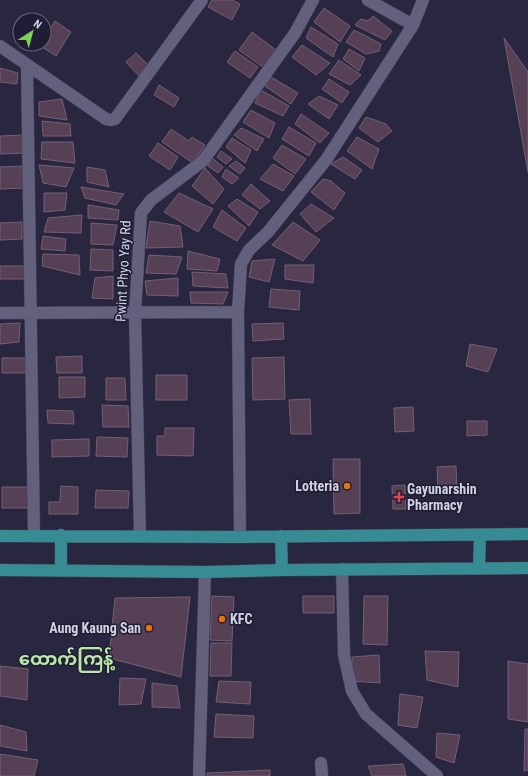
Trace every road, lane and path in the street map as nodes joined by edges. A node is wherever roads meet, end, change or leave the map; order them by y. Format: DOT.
graph roads {
  1 [pos="202,0"];
  2 [pos="314,0"];
  3 [pos="368,0"];
  4 [pos="423,0"];
  5 [pos="413,25"];
  6 [pos="0,46"];
  7 [pos="27,66"];
  8 [pos="238,312"];
  9 [pos="0,313"];
  10 [pos="135,313"];
  11 [pos="31,314"];
  12 [pos="528,534"];
  13 [pos="34,535"];
  14 [pos="61,535"];
  15 [pos="480,535"];
  16 [pos="0,536"];
  17 [pos="140,536"];
  18 [pos="240,536"];
  19 [pos="281,536"];
  20 [pos="479,568"];
  21 [pos="528,568"];
  22 [pos="342,569"];
  23 [pos="0,570"];
  24 [pos="61,570"];
  25 [pos="282,570"];
  26 [pos="206,572"];
  27 [pos="321,764"];
  28 [pos="199,776"];
  29 [pos="322,776"];
  30 [pos="437,776"];
  1 -- 7 [label="street"];
  2 -- 10 [label="street, Pwint Phyo Yay Rd"];
  3 -- 5 [label="street"];
  4 -- 5 [label="street"];
  5 -- 8 [label="street"];
  6 -- 7 [label="street"];
  7 -- 11 [label="street"];
  8 -- 10 [label="street"];
  8 -- 18 [label="street"];
  9 -- 11 [label="street"];
  10 -- 11 [label="street"];
  10 -- 17 [label="street, Pwint Phyo Yay Rd"];
  11 -- 13 [label="street"];
  12 -- 15 [label="highway"];
  13 -- 14 [label="highway"];
  13 -- 16 [label="highway"];
  14 -- 17 [label="highway"];
  14 -- 24 [label="highway"];
  15 -- 19 [label="highway"];
  15 -- 20 [label="highway"];
  17 -- 18 [label="highway"];
  18 -- 19 [label="highway"];
  19 -- 25 [label="highway"];
  20 -- 21 [label="highway"];
  20 -- 22 [label="highway"];
  22 -- 25 [label="highway"];
  22 -- 30 [label="street"];
  23 -- 24 [label="highway"];
  24 -- 26 [label="highway"];
  25 -- 26 [label="highway"];
  26 -- 28 [label="street"];
  27 -- 29 [label="street"];
}
